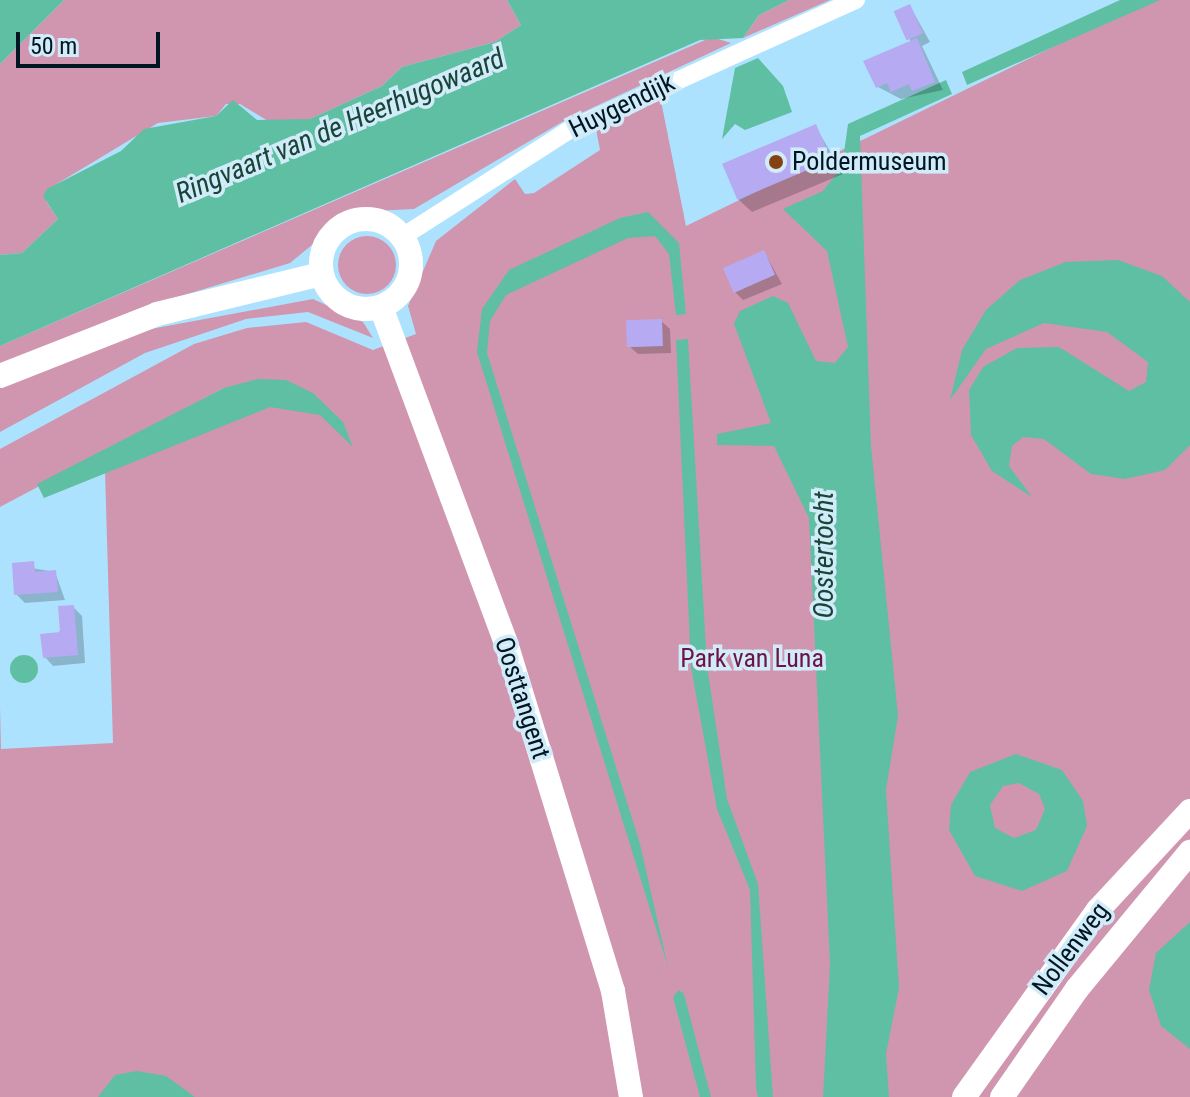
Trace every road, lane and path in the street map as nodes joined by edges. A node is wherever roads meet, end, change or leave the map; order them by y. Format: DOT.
graph roads {
  1 [pos="856,0"];
  2 [pos="402,237"];
  3 [pos="321,274"];
  4 [pos="381,307"];
  5 [pos="0,376"];
  6 [pos="1190,811"];
  7 [pos="1190,852"];
  8 [pos="631,1097"];
  9 [pos="964,1097"];
  10 [pos="1002,1097"];
  1 -- 2 [label="street, Huygendijk"];
  2 -- 3 [label="main road"];
  2 -- 4 [label="main road"];
  3 -- 4 [label="main road"];
  3 -- 5 [label="main road"];
  4 -- 8 [label="main road, Oosttangent"];
  6 -- 9 [label="main road, Nollenweg"];
  7 -- 10 [label="main road, Nollenweg"];
}
